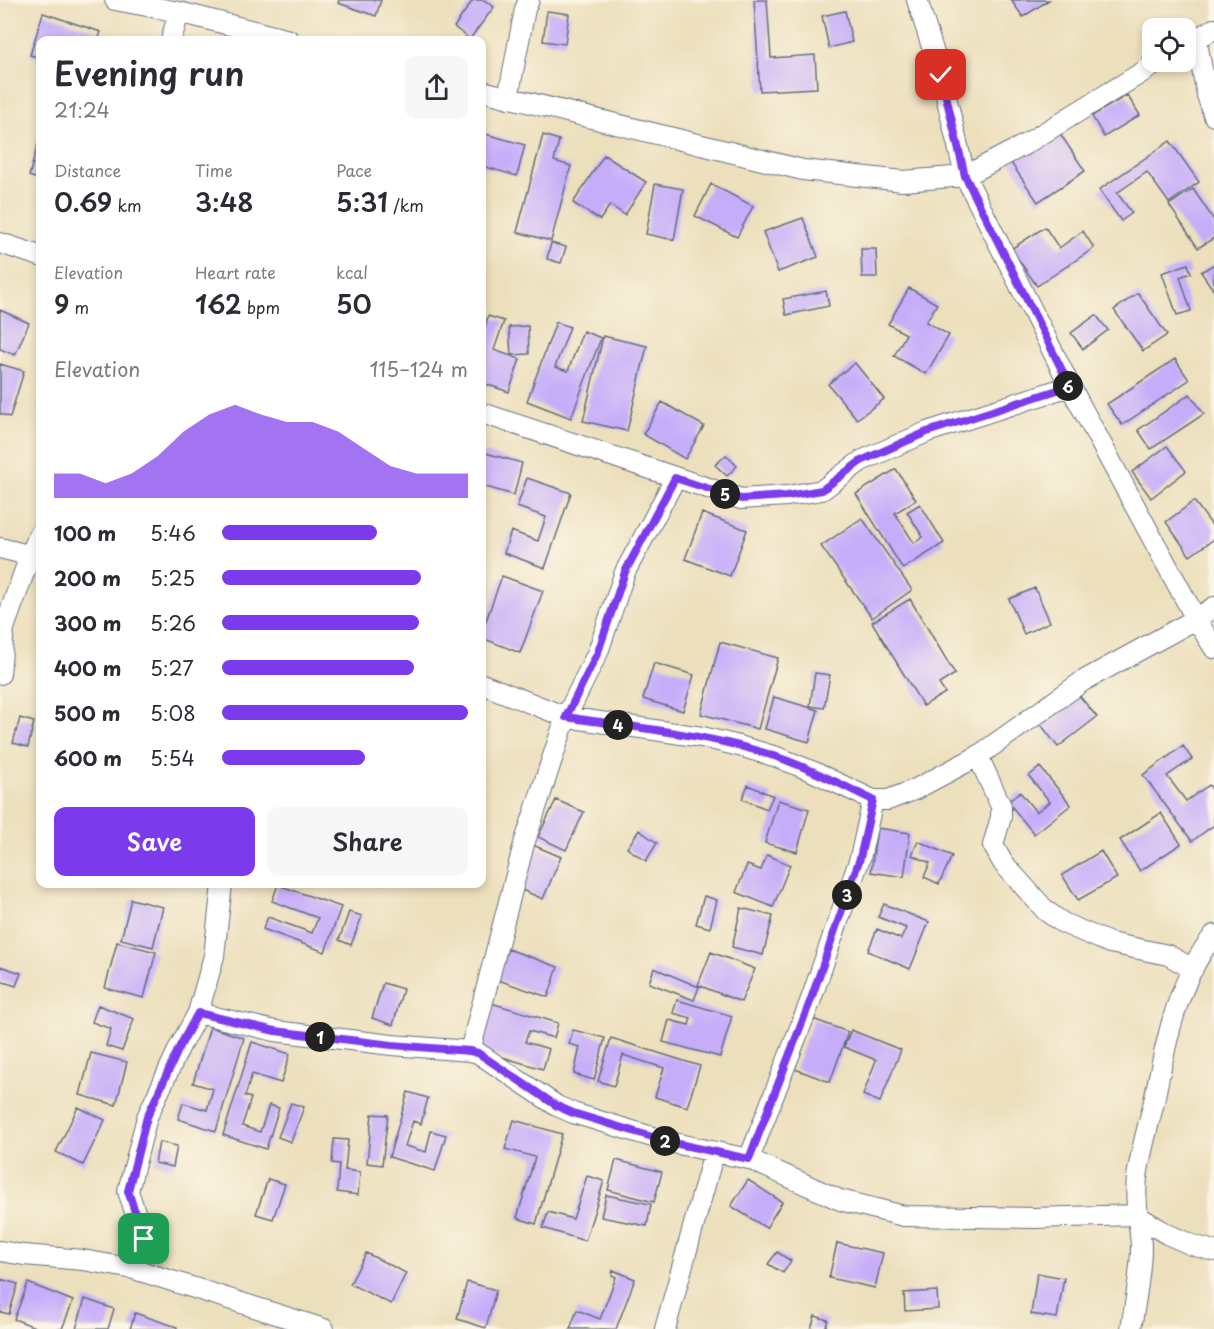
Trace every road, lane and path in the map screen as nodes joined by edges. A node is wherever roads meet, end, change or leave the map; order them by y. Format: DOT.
graph roads {
  1 [pos="115,0"];
  2 [pos="529,0"];
  3 [pos="917,0"];
  4 [pos="179,12"];
  5 [pos="1214,28"];
  6 [pos="172,36"];
  7 [pos="273,36"];
  8 [pos="1196,39"];
  9 [pos="1196,59"];
  10 [pos="1143,72"];
  11 [pos="486,92"];
  12 [pos="508,98"];
  13 [pos="1214,116"];
  14 [pos="965,176"];
  15 [pos="0,243"];
  16 [pos="36,255"];
  17 [pos="1070,386"];
  18 [pos="486,414"];
  19 [pos="675,478"];
  20 [pos="0,548"];
  21 [pos="35,557"];
  22 [pos="1214,607"];
  23 [pos="1196,619"];
  24 [pos="1214,648"];
  25 [pos="0,674"];
  26 [pos="486,686"];
  27 [pos="566,717"];
  28 [pos="978,756"];
  29 [pos="873,800"];
  30 [pos="222,888"];
  31 [pos="1214,935"];
  32 [pos="1193,969"];
  33 [pos="198,1013"];
  34 [pos="470,1051"];
  35 [pos="714,1152"];
  36 [pos="749,1159"];
  37 [pos="1136,1215"];
  38 [pos="0,1251"];
  39 [pos="1214,1251"];
  40 [pos="134,1269"];
  41 [pos="324,1329"];
  42 [pos="664,1329"];
  43 [pos="1131,1329"];
  1 -- 4 [label="street"];
  2 -- 12 [label="street"];
  3 -- 14 [label="street"];
  4 -- 6 [label="street"];
  4 -- 7 [label="street"];
  5 -- 8 [label="street"];
  9 -- 13 [label="street"];
  10 -- 14 [label="street"];
  11 -- 12 [label="street"];
  12 -- 14 [label="street"];
  14 -- 17 [label="street"];
  15 -- 16 [label="street"];
  17 -- 19 [label="street"];
  17 -- 23 [label="street"];
  18 -- 19 [label="street"];
  19 -- 27 [label="street"];
  20 -- 21 [label="street"];
  21 -- 25 [label="street"];
  22 -- 23 [label="street"];
  23 -- 24 [label="street"];
  23 -- 28 [label="street"];
  26 -- 27 [label="street"];
  27 -- 29 [label="street"];
  27 -- 34 [label="street"];
  28 -- 29 [label="street"];
  28 -- 32 [label="street"];
  29 -- 36 [label="street"];
  30 -- 33 [label="street"];
  31 -- 32 [label="street"];
  32 -- 37 [label="street"];
  33 -- 34 [label="street"];
  33 -- 40 [label="street"];
  34 -- 35 [label="street"];
  35 -- 36 [label="street"];
  35 -- 42 [label="street"];
  36 -- 37 [label="street"];
  37 -- 39 [label="street"];
  37 -- 43 [label="street"];
  38 -- 40 [label="street"];
  40 -- 41 [label="street"];
}
